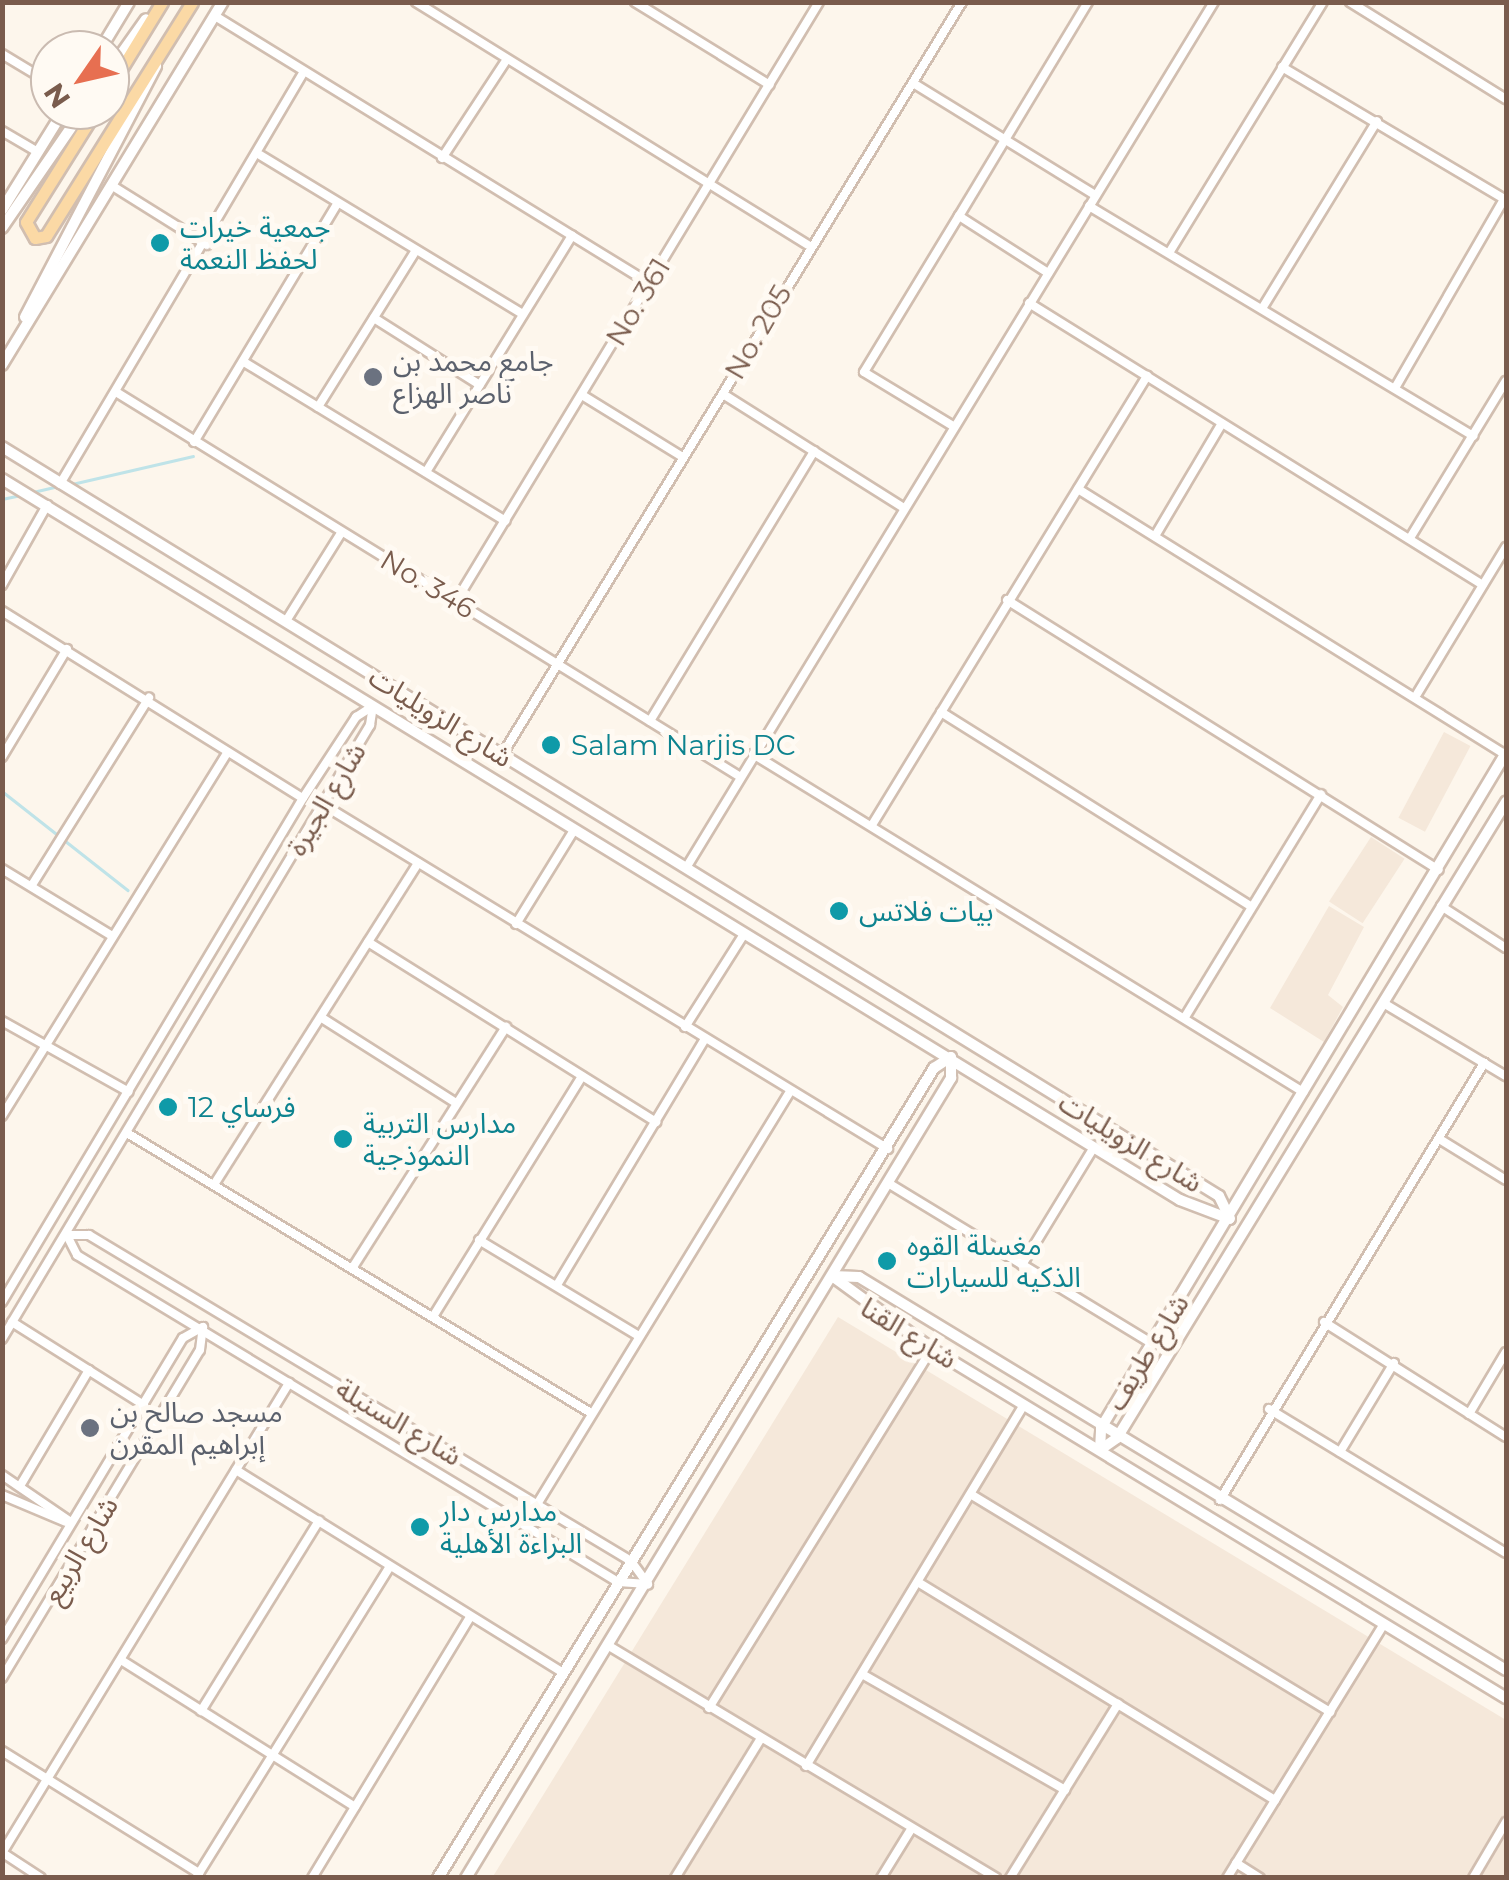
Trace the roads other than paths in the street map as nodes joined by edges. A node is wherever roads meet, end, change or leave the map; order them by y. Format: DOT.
graph roads {
  1 [pos="129,2"];
  2 [pos="160,2"];
  3 [pos="192,2"];
  4 [pos="223,2"];
  5 [pos="416,2"];
  6 [pos="635,2"];
  7 [pos="962,2"];
  8 [pos="1088,2"];
  9 [pos="1214,2"];
  10 [pos="1323,2"];
  11 [pos="1350,2"];
  12 [pos="815,4"];
  13 [pos="215,16"];
  14 [pos="112,30"];
  15 [pos="130,43"];
  16 [pos="167,43"];
  17 [pos="130,53"];
  18 [pos="2,54"];
  19 [pos="507,59"];
  20 [pos="1282,67"];
  21 [pos="30,70"];
  22 [pos="302,74"];
  23 [pos="912,83"];
  24 [pos="770,85"];
  25 [pos="1506,99"];
  26 [pos="130,102"];
  27 [pos="1376,120"];
  28 [pos="2,130"];
  29 [pos="52,130"];
  30 [pos="69,130"];
  31 [pos="84,130"];
  32 [pos="112,130"];
  33 [pos="1004,139"];
  34 [pos="38,152"];
  35 [pos="260,155"];
  36 [pos="442,158"];
  37 [pos="110,184"];
  38 [pos="710,184"];
  39 [pos="1095,195"];
  40 [pos="1506,200"];
  41 [pos="337,204"];
  42 [pos="1090,206"];
  43 [pos="2,210"];
  44 [pos="959,216"];
  45 [pos="2,228"];
  46 [pos="572,236"];
  47 [pos="207,245"];
  48 [pos="808,246"];
  49 [pos="416,250"];
  50 [pos="1169,253"];
  51 [pos="1048,273"];
  52 [pos="649,283"];
  53 [pos="1030,304"];
  54 [pos="1263,307"];
  55 [pos="523,314"];
  56 [pos="374,318"];
  57 [pos="244,362"];
  58 [pos="3,364"];
  59 [pos="1148,376"];
  60 [pos="1506,381"];
  61 [pos="480,384"];
  62 [pos="1395,388"];
  63 [pos="116,392"];
  64 [pos="1504,392"];
  65 [pos="723,394"];
  66 [pos="582,395"];
  67 [pos="318,407"];
  68 [pos="1222,423"];
  69 [pos="954,426"];
  70 [pos="1474,436"];
  71 [pos="194,442"];
  72 [pos="2,446"];
  73 [pos="814,452"];
  74 [pos="681,456"];
  75 [pos="426,472"];
  76 [pos="2,478"];
  77 [pos="60,484"];
  78 [pos="1078,489"];
  79 [pos="47,505"];
  80 [pos="904,508"];
  81 [pos="505,521"];
  82 [pos="342,533"];
  83 [pos="1155,536"];
  84 [pos="1410,538"];
  85 [pos="1506,547"];
  86 [pos="2,585"];
  87 [pos="1483,585"];
  88 [pos="1007,600"];
  89 [pos="456,601"];
  90 [pos="2,610"];
  91 [pos="286,621"];
  92 [pos="67,649"];
  93 [pos="556,663"];
  94 [pos="1417,694"];
  95 [pos="150,698"];
  96 [pos="373,706"];
  97 [pos="941,712"];
  98 [pos="650,720"];
  99 [pos="228,752"];
  100 [pos="753,754"];
  101 [pos="1506,754"];
  102 [pos="502,755"];
  103 [pos="2,756"];
  104 [pos="740,776"];
  105 [pos="1321,794"];
  106 [pos="302,798"];
  107 [pos="1506,802"];
  108 [pos="322,804"];
  109 [pos="872,825"];
  110 [pos="574,830"];
  111 [pos="418,863"];
  112 [pos="686,868"];
  113 [pos="2,869"];
  114 [pos="1438,870"];
  115 [pos="32,885"];
  116 [pos="1250,906"];
  117 [pos="1441,906"];
  118 [pos="516,924"];
  119 [pos="744,934"];
  120 [pos="112,936"];
  121 [pos="368,942"];
  122 [pos="1506,948"];
  123 [pos="1385,1004"];
  124 [pos="1185,1016"];
  125 [pos="322,1018"];
  126 [pos="2,1021"];
  127 [pos="506,1027"];
  128 [pos="685,1027"];
  129 [pos="47,1040"];
  130 [pos="705,1040"];
  131 [pos="950,1057"];
  132 [pos="1484,1063"];
  133 [pos="582,1076"];
  134 [pos="1506,1076"];
  135 [pos="129,1092"];
  136 [pos="1302,1092"];
  137 [pos="789,1093"];
  138 [pos="456,1103"];
  139 [pos="2,1116"];
  140 [pos="656,1122"];
  141 [pos="127,1133"];
  142 [pos="1440,1140"];
  143 [pos="1094,1147"];
  144 [pos="888,1149"];
  145 [pos="1506,1180"];
  146 [pos="215,1183"];
  147 [pos="888,1183"];
  148 [pos="1230,1219"];
  149 [pos="67,1235"];
  150 [pos="479,1240"];
  151 [pos="1022,1265"];
  152 [pos="353,1267"];
  153 [pos="832,1276"];
  154 [pos="557,1285"];
  155 [pos="2,1302"];
  156 [pos="434,1315"];
  157 [pos="12,1322"];
  158 [pos="1324,1322"];
  159 [pos="202,1327"];
  160 [pos="637,1335"];
  161 [pos="2,1339"];
  162 [pos="1152,1344"];
  163 [pos="932,1349"];
  164 [pos="1506,1352"];
  165 [pos="1393,1364"];
  166 [pos="89,1370"];
  167 [pos="288,1384"];
  168 [pos="144,1405"];
  169 [pos="1024,1405"];
  170 [pos="1269,1410"];
  171 [pos="592,1413"];
  172 [pos="1469,1414"];
  173 [pos="1101,1428"];
  174 [pos="1117,1438"];
  175 [pos="1506,1438"];
  176 [pos="1100,1450"];
  177 [pos="1340,1452"];
  178 [pos="236,1470"];
  179 [pos="2,1475"];
  180 [pos="20,1486"];
  181 [pos="2,1495"];
  182 [pos="972,1495"];
  183 [pos="1220,1500"];
  184 [pos="536,1506"];
  185 [pos="70,1522"];
  186 [pos="319,1522"];
  187 [pos="1506,1551"];
  188 [pos="631,1561"];
  189 [pos="390,1566"];
  190 [pos="618,1582"];
  191 [pos="648,1584"];
  192 [pos="921,1584"];
  193 [pos="470,1617"];
  194 [pos="1384,1624"];
  195 [pos="5,1628"];
  196 [pos="2,1639"];
  197 [pos="609,1646"];
  198 [pos="121,1660"];
  199 [pos="1506,1670"];
  200 [pos="563,1673"];
  201 [pos="862,1674"];
  202 [pos="2,1678"];
  203 [pos="1506,1698"];
  204 [pos="1118,1704"];
  205 [pos="710,1708"];
  206 [pos="201,1711"];
  207 [pos="1330,1712"];
  208 [pos="761,1738"];
  209 [pos="2,1751"];
  210 [pos="274,1756"];
  211 [pos="806,1766"];
  212 [pos="48,1780"];
  213 [pos="1065,1790"];
  214 [pos="1276,1800"];
  215 [pos="354,1808"];
  216 [pos="1506,1822"];
  217 [pos="910,1830"];
  218 [pos="3,1853"];
  219 [pos="1236,1863"];
  220 [pos="197,1875"];
  221 [pos="41,1878"];
  222 [pos="312,1878"];
  223 [pos="438,1878"];
  224 [pos="466,1878"];
  225 [pos="675,1878"];
  226 [pos="881,1878"];
  227 [pos="996,1878"];
  228 [pos="1010,1878"];
  229 [pos="1227,1878"];
  230 [pos="1260,1878"];
  231 [pos="1473,1878"];
  1 -- 14 [label="street"];
  2 -- 15 [label="street"];
  2 -- 17 [label="main road"];
  3 -- 16 [label="main road"];
  4 -- 13 [label="street"];
  5 -- 19 [label="street"];
  6 -- 24 [label="street"];
  7 -- 23 [label="street, No. 205"];
  8 -- 33 [label="street"];
  9 -- 39 [label="street"];
  10 -- 20 [label="street"];
  11 -- 25 [label="street"];
  12 -- 24 [label="street, No. 361"];
  13 -- 22 [label="street"];
  13 -- 37 [label="street"];
  16 -- 26 [label="main road"];
  16 -- 58 [label="street"];
  18 -- 21 [label="street"];
  19 -- 36 [label="street"];
  19 -- 38 [label="street"];
  20 -- 27 [label="street"];
  20 -- 50 [label="street"];
  22 -- 35 [label="street"];
  22 -- 36 [label="street"];
  23 -- 33 [label="street"];
  23 -- 48 [label="street, No. 205"];
  24 -- 38 [label="street, No. 361"];
  27 -- 40 [label="street"];
  27 -- 54 [label="street"];
  28 -- 34 [label="street"];
  29 -- 34 [label="street"];
  30 -- 45 [label="street"];
  31 -- 32 [label="main road"];
  33 -- 39 [label="street"];
  33 -- 44 [label="street"];
  34 -- 43 [label="street"];
  35 -- 41 [label="street"];
  35 -- 47 [label="street"];
  36 -- 46 [label="street"];
  37 -- 47 [label="street"];
  37 -- 58 [label="street"];
  38 -- 48 [label="street"];
  38 -- 52 [label="street, No. 361"];
  39 -- 42 [label="street"];
  40 -- 62 [label="street"];
  41 -- 49 [label="street"];
  41 -- 57 [label="street"];
  42 -- 50 [label="street"];
  42 -- 51 [label="street"];
  44 -- 51 [label="street"];
  44 -- 69 [label="street"];
  46 -- 52 [label="street"];
  46 -- 55 [label="street"];
  47 -- 63 [label="street"];
  48 -- 65 [label="street, No. 205"];
  49 -- 55 [label="street"];
  49 -- 56 [label="street"];
  50 -- 54 [label="street"];
  51 -- 53 [label="street"];
  52 -- 66 [label="street, No. 361"];
  53 -- 59 [label="street"];
  53 -- 69 [label="street"];
  54 -- 62 [label="street"];
  55 -- 61 [label="street"];
  56 -- 61 [label="street"];
  56 -- 67 [label="street"];
  57 -- 67 [label="street"];
  57 -- 71 [label="street"];
  59 -- 68 [label="street"];
  59 -- 78 [label="street"];
  60 -- 64 [label="street"];
  61 -- 75 [label="street"];
  62 -- 70 [label="street"];
  63 -- 71 [label="street, No. 346"];
  63 -- 77 [label="street"];
  64 -- 70 [label="street"];
  65 -- 73 [label="street"];
  65 -- 74 [label="street, No. 205"];
  66 -- 74 [label="street"];
  66 -- 81 [label="street, No. 361"];
  67 -- 75 [label="street"];
  68 -- 83 [label="street"];
  68 -- 84 [label="street"];
  69 -- 80 [label="street"];
  70 -- 84 [label="street"];
  71 -- 82 [label="street, No. 346"];
  72 -- 77 [label="street, شارع الزويليات"];
  73 -- 80 [label="street"];
  73 -- 98 [label="street"];
  74 -- 93 [label="street, No. 205"];
  75 -- 81 [label="street"];
  76 -- 79 [label="street, شارع الزويليات"];
  77 -- 91 [label="street, شارع الزويليات"];
  78 -- 83 [label="street"];
  78 -- 88 [label="street"];
  79 -- 86 [label="street"];
  79 -- 96 [label="street, شارع الزويليات"];
  80 -- 100 [label="street"];
  81 -- 89 [label="street, No. 361"];
  82 -- 89 [label="street, No. 346"];
  82 -- 91 [label="street"];
  83 -- 94 [label="street"];
  84 -- 87 [label="street"];
  85 -- 87 [label="street"];
  87 -- 94 [label="street"];
  88 -- 97 [label="street"];
  88 -- 105 [label="street"];
  89 -- 93 [label="street, No. 346"];
  90 -- 92 [label="street"];
  91 -- 102 [label="street, شارع الزويليات"];
  92 -- 95 [label="street"];
  92 -- 103 [label="street"];
  93 -- 98 [label="street, No. 346"];
  93 -- 102 [label="street, No. 205"];
  94 -- 101 [label="street"];
  95 -- 99 [label="street"];
  95 -- 115 [label="street"];
  96 -- 106 [label="street, شارع الجيرة"];
  96 -- 108 [label="street, شارع الجيرة"];
  96 -- 110 [label="street, شارع الزويليات"];
  97 -- 109 [label="street"];
  97 -- 116 [label="street"];
  98 -- 104 [label="street, No. 346"];
  99 -- 106 [label="street"];
  99 -- 120 [label="street"];
  100 -- 104 [label="street"];
  100 -- 109 [label="street"];
  101 -- 114 [label="street, شارع طريف"];
  102 -- 112 [label="street, شارع الزويليات"];
  104 -- 112 [label="street"];
  105 -- 114 [label="street"];
  105 -- 116 [label="street"];
  106 -- 135 [label="street, شارع الجيرة"];
  107 -- 117 [label="street, شارع طريف"];
  108 -- 111 [label="street"];
  108 -- 141 [label="street, شارع الجيرة"];
  109 -- 124 [label="street"];
  110 -- 118 [label="street"];
  110 -- 119 [label="street, شارع الزويليات"];
  111 -- 118 [label="street"];
  111 -- 121 [label="street"];
  112 -- 148 [label="street, شارع الزويليات"];
  113 -- 115 [label="street"];
  114 -- 136 [label="street, شارع طريف"];
  115 -- 120 [label="street"];
  116 -- 124 [label="street"];
  117 -- 122 [label="street"];
  117 -- 123 [label="street, شارع طريف"];
  118 -- 128 [label="street"];
  119 -- 128 [label="street"];
  119 -- 131 [label="street, شارع الزويليات"];
  120 -- 129 [label="street"];
  121 -- 125 [label="street"];
  121 -- 127 [label="street"];
  123 -- 132 [label="street"];
  123 -- 174 [label="street, شارع طريف"];
  124 -- 136 [label="street"];
  125 -- 138 [label="street"];
  125 -- 146 [label="street"];
  126 -- 129 [label="street"];
  127 -- 133 [label="street"];
  127 -- 138 [label="street"];
  128 -- 130 [label="street"];
  129 -- 135 [label="street"];
  129 -- 139 [label="street"];
  130 -- 137 [label="street"];
  130 -- 140 [label="street"];
  131 -- 143 [label="street, شارع الزويليات"];
  131 -- 144 [label="street"];
  131 -- 147 [label="street"];
  132 -- 134 [label="street"];
  132 -- 142 [label="street"];
  133 -- 140 [label="street"];
  133 -- 150 [label="street"];
  135 -- 155 [label="street, شارع الجيرة"];
  136 -- 148 [label="street, شارع طريف"];
  137 -- 144 [label="street"];
  137 -- 160 [label="street"];
  138 -- 152 [label="street"];
  140 -- 154 [label="street"];
  141 -- 146 [label="street"];
  141 -- 149 [label="street, شارع الجيرة"];
  142 -- 145 [label="street"];
  142 -- 158 [label="street"];
  143 -- 148 [label="street, شارع الزويليات"];
  143 -- 151 [label="street"];
  144 -- 188 [label="street"];
  146 -- 152 [label="street"];
  147 -- 151 [label="street"];
  147 -- 153 [label="street"];
  148 -- 162 [label="street, شارع طريف"];
  149 -- 157 [label="street, شارع الجيرة"];
  149 -- 159 [label="street, شارع السنبلة"];
  149 -- 184 [label="street, شارع السنبلة"];
  150 -- 154 [label="street"];
  150 -- 156 [label="street"];
  151 -- 162 [label="street"];
  152 -- 156 [label="street"];
  153 -- 163 [label="street, شارع القنا"];
  153 -- 173 [label="street, شارع القنا"];
  153 -- 191 [label="street"];
  154 -- 160 [label="street"];
  156 -- 171 [label="street"];
  157 -- 161 [label="street, شارع الجيرة"];
  157 -- 166 [label="street"];
  158 -- 165 [label="street"];
  158 -- 170 [label="street"];
  159 -- 167 [label="street, شارع السنبلة"];
  159 -- 168 [label="street, شارع الربيع"];
  159 -- 202 [label="street, شارع الربيع"];
  160 -- 171 [label="street"];
  162 -- 173 [label="street, شارع طريف"];
  163 -- 169 [label="street, شارع القنا"];
  163 -- 205 [label="street"];
  164 -- 172 [label="street"];
  165 -- 172 [label="street"];
  165 -- 177 [label="street"];
  166 -- 168 [label="street"];
  166 -- 180 [label="street"];
  167 -- 178 [label="street"];
  167 -- 190 [label="street, شارع السنبلة"];
  168 -- 185 [label="street, شارع الربيع"];
  169 -- 176 [label="street, شارع القنا"];
  169 -- 182 [label="street"];
  170 -- 177 [label="street"];
  170 -- 183 [label="street"];
  171 -- 184 [label="street"];
  172 -- 175 [label="street"];
  173 -- 174 [label="street, شارع القنا"];
  173 -- 176 [label="street, شارع طريف"];
  174 -- 176 [label="street, شارع طريف"];
  174 -- 183 [label="street, شارع القنا"];
  176 -- 194 [label="street, شارع القنا"];
  177 -- 187 [label="street"];
  178 -- 186 [label="street"];
  178 -- 198 [label="street"];
  179 -- 180 [label="street"];
  180 -- 185 [label="street"];
  181 -- 185 [label="street"];
  182 -- 192 [label="street"];
  182 -- 207 [label="street"];
  183 -- 199 [label="street, شارع القنا"];
  184 -- 188 [label="street, شارع السنبلة"];
  185 -- 195 [label="street, شارع الربيع"];
  186 -- 189 [label="street"];
  186 -- 206 [label="street"];
  188 -- 190 [label="street"];
  188 -- 191 [label="street, شارع السنبلة"];
  189 -- 193 [label="street"];
  189 -- 210 [label="street"];
  190 -- 191 [label="street, شارع السنبلة"];
  190 -- 200 [label="street"];
  191 -- 197 [label="street"];
  192 -- 201 [label="street"];
  192 -- 204 [label="street"];
  193 -- 200 [label="street"];
  193 -- 215 [label="street"];
  194 -- 203 [label="street, شارع القنا"];
  194 -- 207 [label="street"];
  195 -- 196 [label="street, شارع الربيع"];
  197 -- 205 [label="street"];
  197 -- 224 [label="street"];
  198 -- 206 [label="street"];
  198 -- 212 [label="street"];
  200 -- 223 [label="street"];
  201 -- 211 [label="street"];
  201 -- 213 [label="street"];
  204 -- 213 [label="street"];
  204 -- 214 [label="street"];
  205 -- 208 [label="street"];
  206 -- 210 [label="street"];
  207 -- 214 [label="street"];
  208 -- 211 [label="street"];
  208 -- 225 [label="street"];
  209 -- 212 [label="street"];
  210 -- 215 [label="street"];
  210 -- 220 [label="street"];
  211 -- 217 [label="street"];
  212 -- 218 [label="street"];
  212 -- 220 [label="street"];
  213 -- 228 [label="street"];
  214 -- 219 [label="street"];
  215 -- 222 [label="street"];
  216 -- 231 [label="street"];
  217 -- 226 [label="street"];
  217 -- 227 [label="street"];
  218 -- 221 [label="street"];
  219 -- 229 [label="street"];
  219 -- 230 [label="street"];
}
